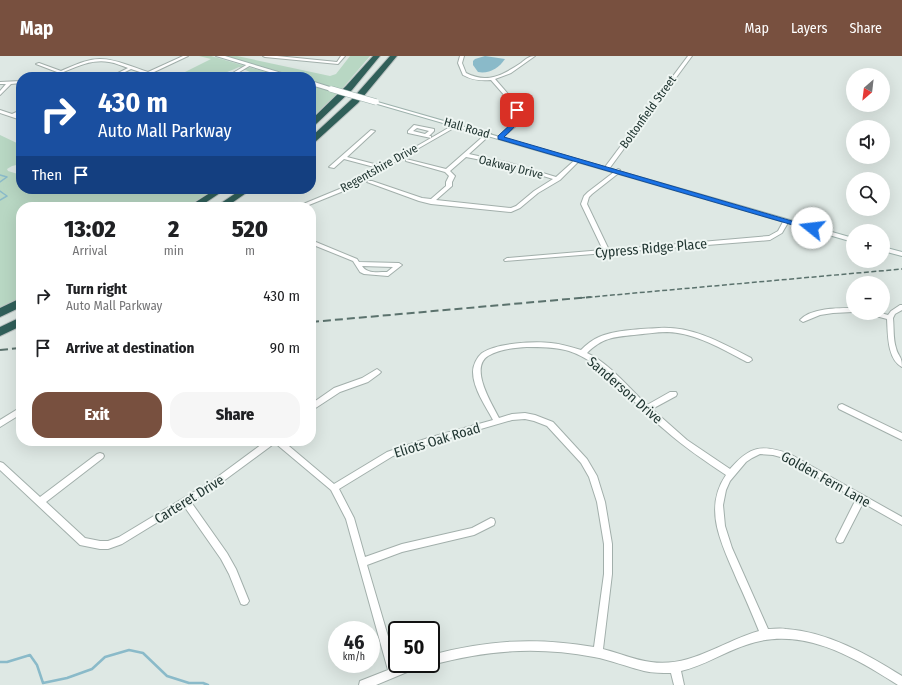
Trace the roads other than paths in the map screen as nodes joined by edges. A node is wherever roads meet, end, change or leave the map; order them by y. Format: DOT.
graph roads {
  1 [pos="186,56"];
  2 [pos="219,56"];
  3 [pos="265,56"];
  4 [pos="343,56"];
  5 [pos="377,56"];
  6 [pos="394,56"];
  7 [pos="462,56"];
  8 [pos="533,56"];
  9 [pos="690,56"];
  10 [pos="38,64"];
  11 [pos="249,65"];
  12 [pos="131,68"];
  13 [pos="61,72"];
  14 [pos="123,72"];
  15 [pos="145,72"];
  16 [pos="151,72"];
  17 [pos="237,72"];
  18 [pos="271,72"];
  19 [pos="492,79"];
  20 [pos="16,82"];
  21 [pos="0,83"];
  22 [pos="9,83"];
  23 [pos="316,84"];
  24 [pos="0,94"];
  25 [pos="0,111"];
  26 [pos="16,114"];
  27 [pos="11,116"];
  28 [pos="16,118"];
  29 [pos="316,119"];
  30 [pos="457,125"];
  31 [pos="373,130"];
  32 [pos="489,134"];
  33 [pos="316,136"];
  34 [pos="426,136"];
  35 [pos="500,137"];
  36 [pos="433,138"];
  37 [pos="465,155"];
  38 [pos="343,157"];
  39 [pos="408,160"];
  40 [pos="578,160"];
  41 [pos="332,167"];
  42 [pos="382,167"];
  43 [pos="607,168"];
  44 [pos="447,171"];
  45 [pos="618,171"];
  46 [pos="558,179"];
  47 [pos="370,182"];
  48 [pos="214,194"];
  49 [pos="240,194"];
  50 [pos="201,202"];
  51 [pos="228,202"];
  52 [pos="312,202"];
  53 [pos="431,202"];
  54 [pos="786,220"];
  55 [pos="846,238"];
  56 [pos="316,244"];
  57 [pos="890,251"];
  58 [pos="606,252"];
  59 [pos="902,254"];
  60 [pos="507,260"];
  61 [pos="358,264"];
  62 [pos="16,305"];
  63 [pos="902,307"];
  64 [pos="846,311"];
  65 [pos="0,313"];
  66 [pos="890,318"];
  67 [pos="803,320"];
  68 [pos="16,324"];
  69 [pos="0,332"];
  70 [pos="582,353"];
  71 [pos="749,360"];
  72 [pos="902,364"];
  73 [pos="377,372"];
  74 [pos="673,394"];
  75 [pos="316,405"];
  76 [pos="842,407"];
  77 [pos="647,408"];
  78 [pos="16,413"];
  79 [pos="497,421"];
  80 [pos="0,424"];
  81 [pos="902,437"];
  82 [pos="265,446"];
  83 [pos="284,446"];
  84 [pos="100,456"];
  85 [pos="0,465"];
  86 [pos="732,474"];
  87 [pos="334,488"];
  88 [pos="861,498"];
  89 [pos="185,501"];
  90 [pos="40,502"];
  91 [pos="902,521"];
  92 [pos="491,522"];
  93 [pos="840,539"];
  94 [pos="363,562"];
  95 [pos="244,601"];
  96 [pos="765,634"];
  97 [pos="598,652"];
  98 [pos="388,654"];
  99 [pos="440,657"];
  100 [pos="675,668"];
  101 [pos="391,673"];
  102 [pos="902,682"];
  103 [pos="364,685"];
  104 [pos="679,685"];
  1 -- 16 [label="street"];
  2 -- 11 [label="main road"];
  3 -- 4 [label="street"];
  5 -- 29 [label="highway"];
  6 -- 33 [label="highway"];
  7 -- 19 [label="street"];
  8 -- 19 [label="street"];
  9 -- 43 [label="street, Boltonfield Street"];
  10 -- 13 [label="street"];
  11 -- 17 [label="street"];
  11 -- 18 [label="main road"];
  12 -- 13 [label="street"];
  12 -- 14 [label="street"];
  12 -- 15 [label="street"];
  19 -- 35 [label="street"];
  20 -- 22 [label="street"];
  21 -- 22 [label="street"];
  22 -- 24 [label="street"];
  23 -- 30 [label="main road, Hall Road, bridge"];
  25 -- 27 [label="street"];
  26 -- 27 [label="street"];
  27 -- 28 [label="street"];
  30 -- 32 [label="main road, Hall Road"];
  30 -- 36 [label="street, Regentshire Drive"];
  31 -- 38 [label="street"];
  32 -- 35 [label="main road, Hall Road"];
  32 -- 37 [label="street"];
  34 -- 36 [label="street"];
  35 -- 40 [label="main road, Hall Road"];
  36 -- 42 [label="street, Regentshire Drive"];
  37 -- 44 [label="street"];
  37 -- 46 [label="street, Oakway Drive"];
  38 -- 41 [label="street"];
  38 -- 42 [label="street"];
  39 -- 44 [label="street"];
  40 -- 43 [label="main road, Hall Road"];
  40 -- 46 [label="street"];
  42 -- 52 [label="street, Regentshire Drive"];
  43 -- 45 [label="main road, Hall Road"];
  44 -- 53 [label="street"];
  45 -- 54 [label="main road, Hall Road"];
  45 -- 58 [label="street"];
  46 -- 53 [label="street"];
  47 -- 53 [label="street"];
  48 -- 50 [label="highway"];
  49 -- 51 [label="highway"];
  54 -- 55 [label="main road, Hall Road"];
  54 -- 58 [label="street, Cypress Ridge Place"];
  56 -- 61 [label="street"];
  57 -- 59 [label="main road"];
  58 -- 60 [label="street, Cypress Ridge Place"];
  61 -- 61 [label="street"];
  62 -- 65 [label="highway"];
  63 -- 66 [label="street"];
  64 -- 67 [label="street"];
  66 -- 72 [label="street"];
  68 -- 69 [label="highway"];
  70 -- 71 [label="street"];
  70 -- 77 [label="street, Sanderson Drive"];
  70 -- 79 [label="street, Sanderson Drive"];
  73 -- 75 [label="street"];
  74 -- 77 [label="street"];
  76 -- 81 [label="street"];
  77 -- 86 [label="street, Sanderson Drive"];
  78 -- 80 [label="street"];
  79 -- 87 [label="street, Eliots Oak Road"];
  79 -- 97 [label="street, Eliots Oak Road"];
  82 -- 89 [label="street, Carteret Drive"];
  83 -- 87 [label="street"];
  84 -- 90 [label="street"];
  85 -- 90 [label="street"];
  86 -- 88 [label="street, Golden Fern Lane"];
  86 -- 96 [label="street, Golden Fern Lane"];
  87 -- 94 [label="street"];
  88 -- 91 [label="street, Golden Fern Lane"];
  88 -- 93 [label="street"];
  89 -- 90 [label="street, Carteret Drive"];
  89 -- 95 [label="street"];
  92 -- 94 [label="street"];
  94 -- 98 [label="street"];
  96 -- 100 [label="street"];
  96 -- 102 [label="street"];
  97 -- 99 [label="street"];
  97 -- 100 [label="street"];
  100 -- 104 [label="street"];
  101 -- 103 [label="street"];
}
